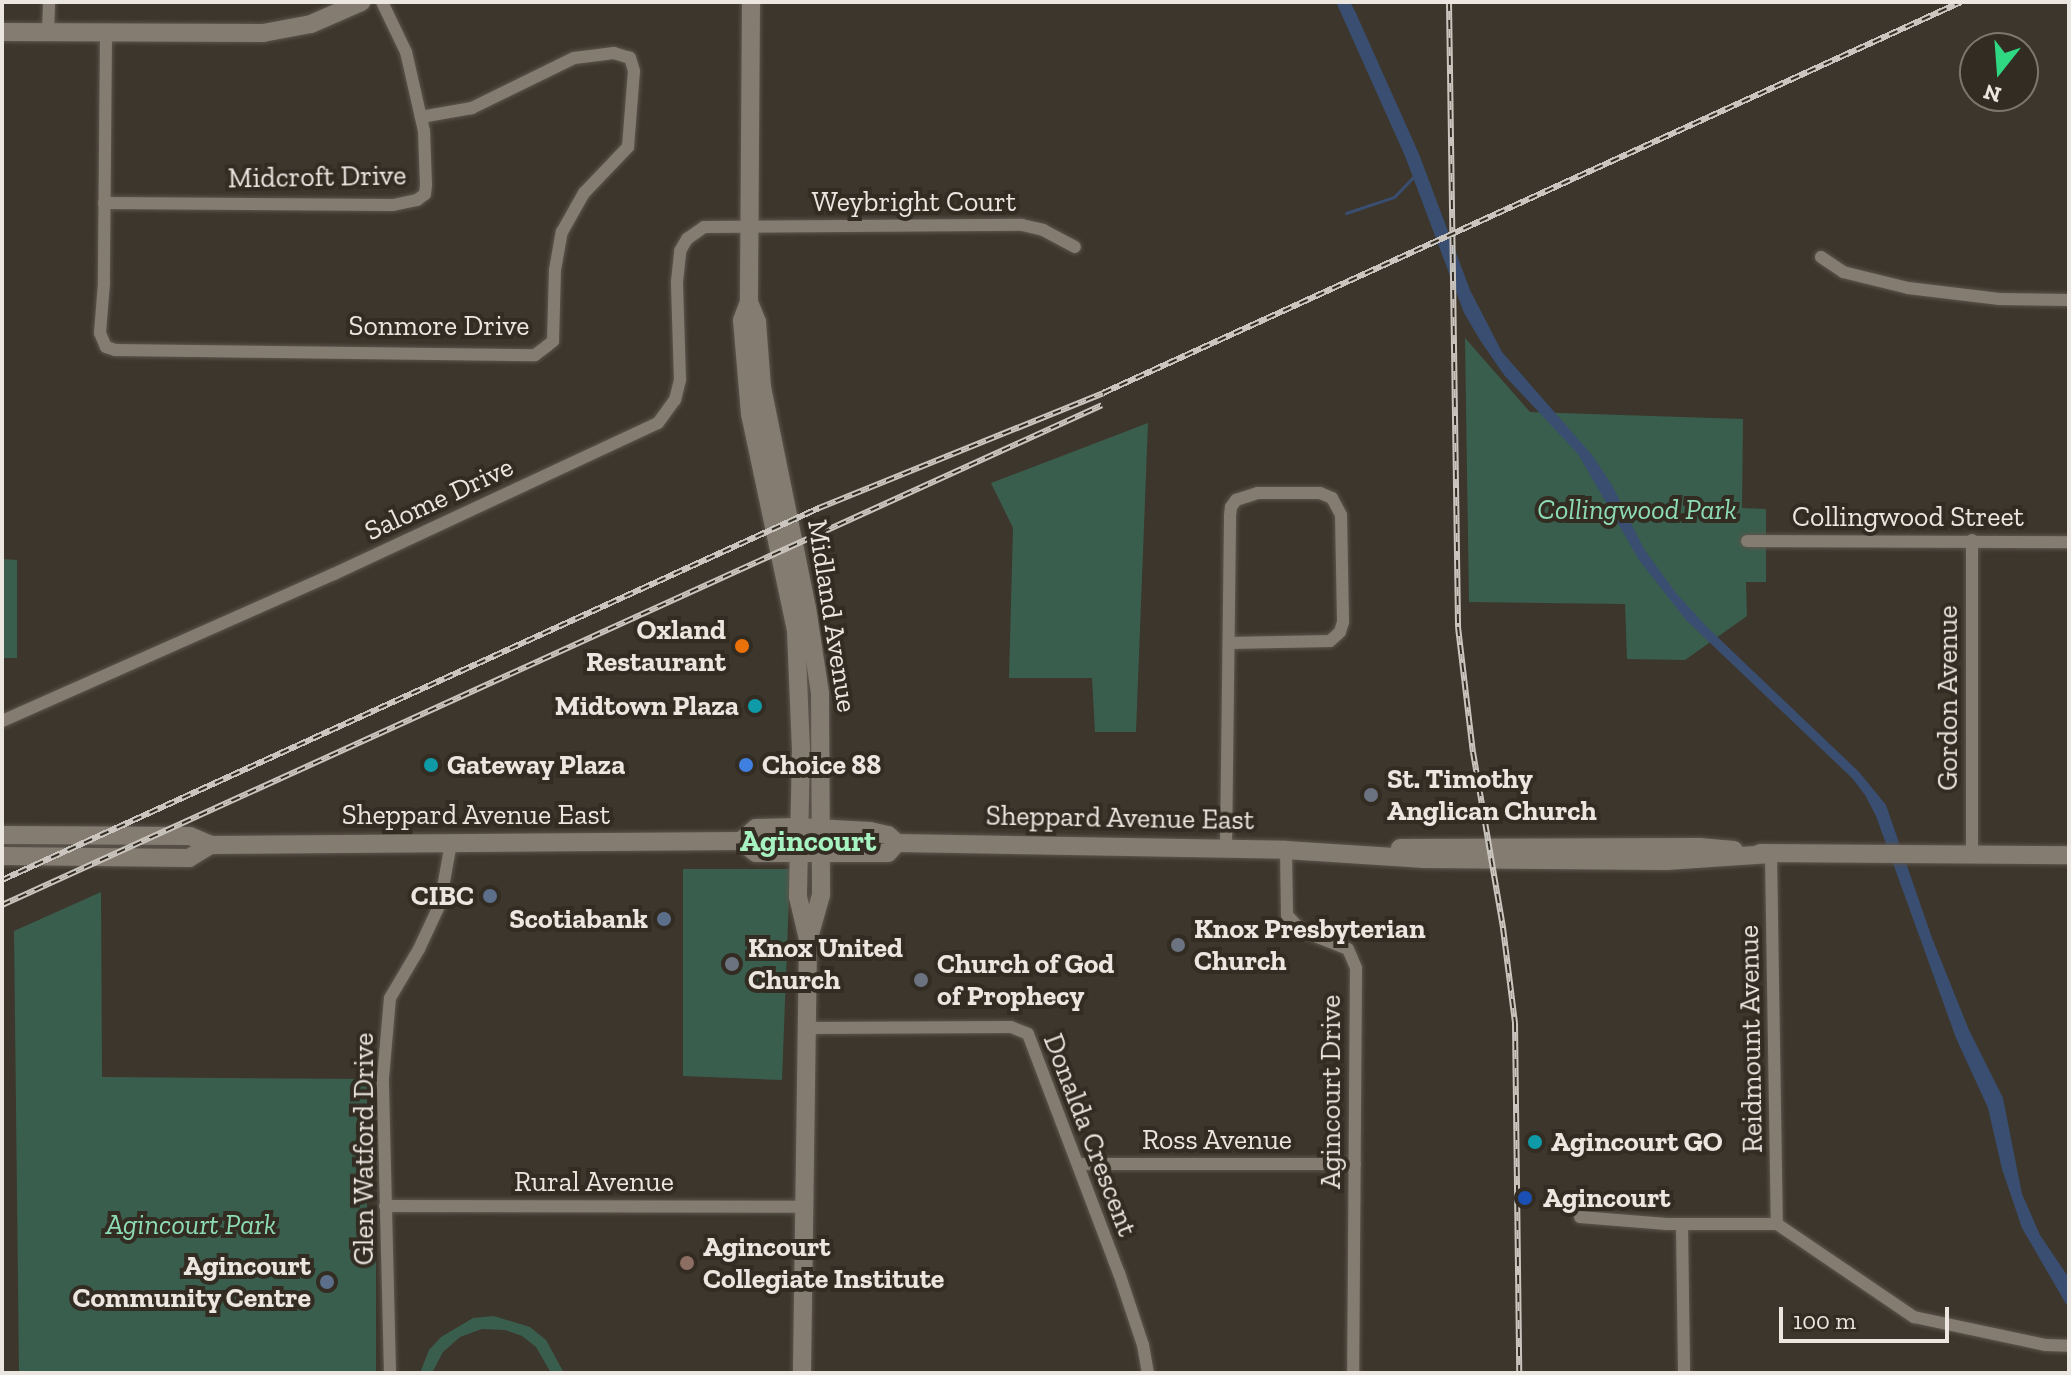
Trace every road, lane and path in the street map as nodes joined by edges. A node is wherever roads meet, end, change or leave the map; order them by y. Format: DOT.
graph roads {
  1 [pos="49,2"];
  2 [pos="361,2"];
  3 [pos="382,2"];
  4 [pos="751,2"];
  5 [pos="2,32"];
  6 [pos="48,33"];
  7 [pos="106,34"];
  8 [pos="421,117"];
  9 [pos="104,203"];
  10 [pos="749,226"];
  11 [pos="1075,247"];
  12 [pos="1821,257"];
  13 [pos="2069,300"];
  14 [pos="749,302"];
  15 [pos="1972,540"];
  16 [pos="1747,541"];
  17 [pos="2069,542"];
  18 [pos="1229,643"];
  19 [pos="2,721"];
  20 [pos="797,827"];
  21 [pos="822,828"];
  22 [pos="2,835"];
  23 [pos="741,841"];
  24 [pos="451,843"];
  25 [pos="897,843"];
  26 [pos="211,845"];
  27 [pos="1226,849"];
  28 [pos="1286,850"];
  29 [pos="796,852"];
  30 [pos="821,853"];
  31 [pos="1771,854"];
  32 [pos="2069,855"];
  33 [pos="2,856"];
  34 [pos="1972,856"];
  35 [pos="808,941"];
  36 [pos="806,1028"];
  37 [pos="1078,1164"];
  38 [pos="1355,1164"];
  39 [pos="385,1206"];
  40 [pos="802,1207"];
  41 [pos="1580,1217"];
  42 [pos="1777,1224"];
  43 [pos="1682,1225"];
  44 [pos="2069,1346"];
  45 [pos="390,1373"];
  46 [pos="802,1373"];
  47 [pos="1148,1373"];
  48 [pos="1353,1373"];
  49 [pos="1684,1373"];
  1 -- 6 [label="street"];
  2 -- 7 [label="main road"];
  3 -- 8 [label="street, Midcroft Drive"];
  4 -- 10 [label="main road, Midland Avenue"];
  5 -- 6 [label="main road"];
  6 -- 7 [label="main road"];
  7 -- 9 [label="street, Sonmore Drive"];
  8 -- 9 [label="street, Midcroft Drive"];
  8 -- 9 [label="street, Sonmore Drive"];
  10 -- 11 [label="street, Weybright Court"];
  10 -- 14 [label="main road, Midland Avenue"];
  10 -- 19 [label="street, Salome Drive"];
  12 -- 13 [label="street"];
  14 -- 20 [label="main road, Midland Avenue"];
  14 -- 21 [label="main road, Midland Avenue"];
  15 -- 16 [label="street, Collingwood Street"];
  15 -- 17 [label="street, Collingwood Street"];
  15 -- 34 [label="street, Gordon Avenue"];
  18 -- 18 [label="street"];
  18 -- 27 [label="street"];
  20 -- 21 [label="main road, Sheppard Avenue East"];
  20 -- 23 [label="main road, Sheppard Avenue East"];
  20 -- 29 [label="main road, Midland Avenue"];
  21 -- 25 [label="main road, Sheppard Avenue East"];
  21 -- 30 [label="main road, Midland Avenue"];
  22 -- 26 [label="main road, Sheppard Avenue East"];
  23 -- 24 [label="main road, Sheppard Avenue East"];
  23 -- 29 [label="main road, Sheppard Avenue East"];
  24 -- 26 [label="main road, Sheppard Avenue East"];
  24 -- 39 [label="street, Glen Watford Drive"];
  25 -- 27 [label="main road, Sheppard Avenue East"];
  25 -- 30 [label="main road, Sheppard Avenue East"];
  26 -- 33 [label="main road, Sheppard Avenue East"];
  27 -- 28 [label="main road, Sheppard Avenue East"];
  28 -- 31 [label="main road, Sheppard Avenue East"];
  28 -- 38 [label="street, Agincourt Drive"];
  29 -- 30 [label="main road, Sheppard Avenue East"];
  29 -- 35 [label="main road, Midland Avenue"];
  30 -- 35 [label="main road, Midland Avenue"];
  31 -- 34 [label="main road, Sheppard Avenue East"];
  31 -- 42 [label="street, Reidmount Avenue"];
  32 -- 34 [label="main road, Sheppard Avenue East"];
  35 -- 36 [label="main road, Midland Avenue"];
  36 -- 37 [label="street, Donalda Crescent"];
  36 -- 40 [label="main road, Midland Avenue"];
  37 -- 38 [label="street, Ross Avenue"];
  37 -- 47 [label="street, Donalda Crescent"];
  38 -- 48 [label="street, Agincourt Drive"];
  39 -- 40 [label="street, Rural Avenue"];
  39 -- 45 [label="street, Glen Watford Drive"];
  40 -- 46 [label="main road, Midland Avenue"];
  41 -- 43 [label="street"];
  42 -- 43 [label="street"];
  42 -- 44 [label="street"];
  43 -- 49 [label="street"];
}
